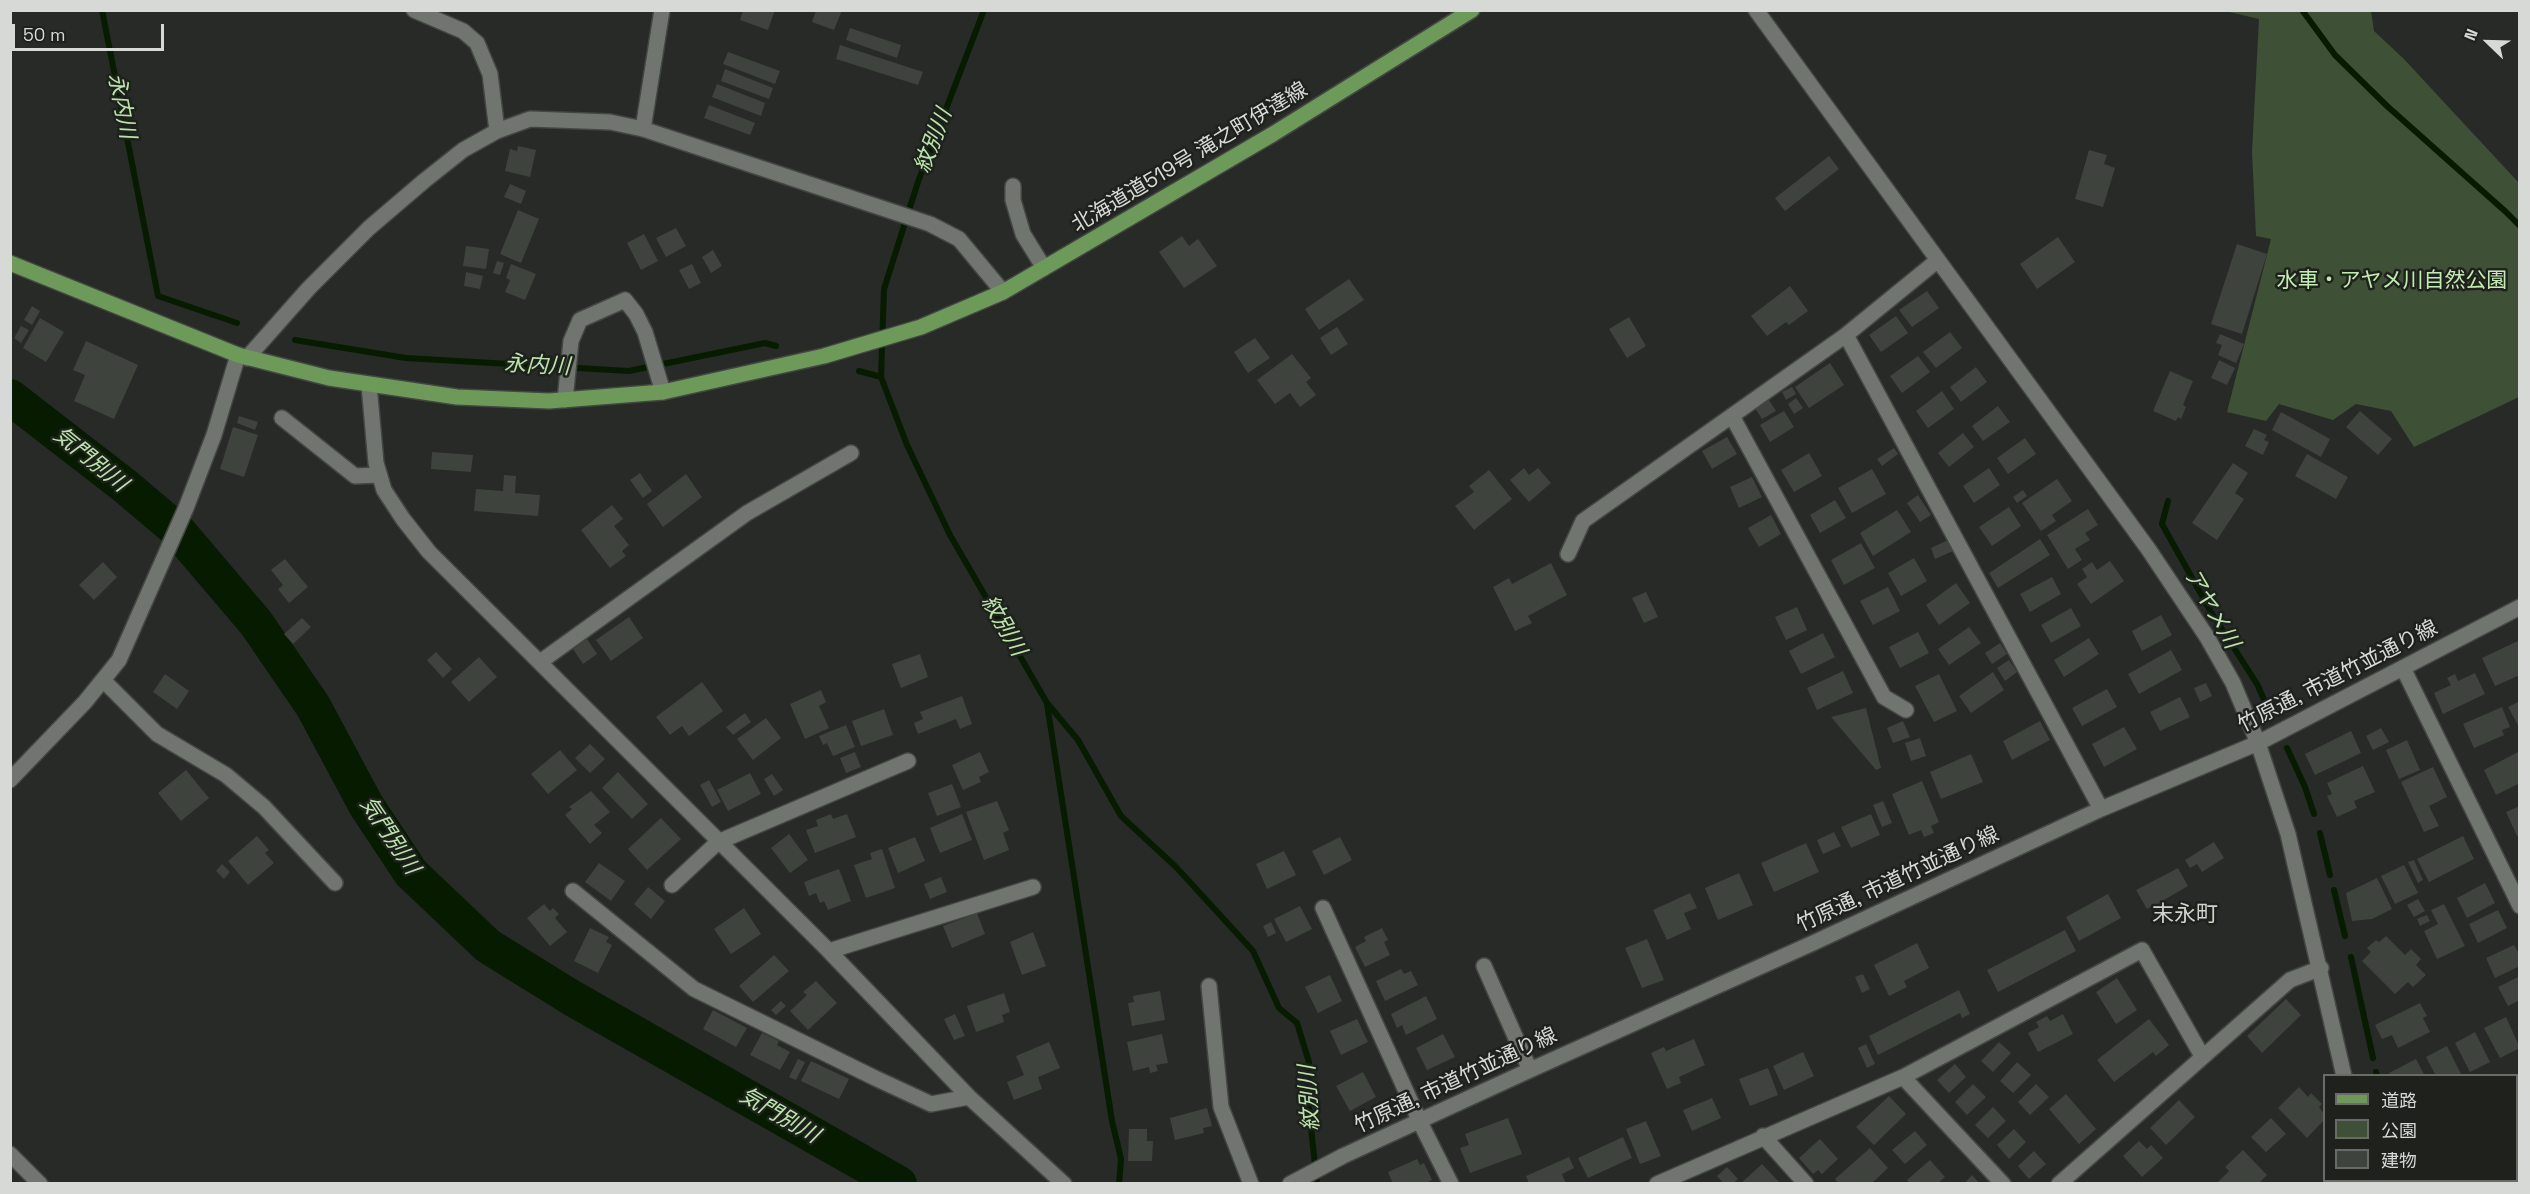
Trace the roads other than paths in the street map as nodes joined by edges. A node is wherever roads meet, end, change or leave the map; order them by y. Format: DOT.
graph roads {
  1 [pos="414,10"];
  2 [pos="662,10"];
  3 [pos="1472,10"];
  4 [pos="1756,10"];
  5 [pos="643,129"];
  6 [pos="497,131"];
  7 [pos="1013,186"];
  8 [pos="1938,260"];
  9 [pos="10,263"];
  10 [pos="1044,268"];
  11 [pos="1004,292"];
  12 [pos="1845,335"];
  13 [pos="242,357"];
  14 [pos="369,385"];
  15 [pos="663,392"];
  16 [pos="565,400"];
  17 [pos="1732,416"];
  18 [pos="282,418"];
  19 [pos="851,453"];
  20 [pos="379,475"];
  21 [pos="1568,554"];
  22 [pos="2520,607"];
  23 [pos="540,662"];
  24 [pos="2403,668"];
  25 [pos="104,681"];
  26 [pos="1906,710"];
  27 [pos="2258,743"];
  28 [pos="908,761"];
  29 [pos="10,780"];
  30 [pos="2101,809"];
  31 [pos="718,842"];
  32 [pos="335,883"];
  33 [pos="672,885"];
  34 [pos="1034,887"];
  35 [pos="573,891"];
  36 [pos="2520,906"];
  37 [pos="1323,908"];
  38 [pos="829,951"];
  39 [pos="1484,966"];
  40 [pos="2320,968"];
  41 [pos="1209,986"];
  42 [pos="2202,1056"];
  43 [pos="1530,1070"];
  44 [pos="2344,1074"];
  45 [pos="1903,1077"];
  46 [pos="969,1097"];
  47 [pos="1420,1122"];
  48 [pos="1763,1136"];
  49 [pos="10,1154"];
  50 [pos="40,1184"];
  51 [pos="1064,1184"];
  52 [pos="1251,1184"];
  53 [pos="1290,1184"];
  54 [pos="1451,1184"];
  55 [pos="1657,1184"];
  56 [pos="1806,1184"];
  57 [pos="2003,1184"];
  58 [pos="2059,1184"];
  1 -- 6 [label="street"];
  2 -- 5 [label="street"];
  3 -- 10 [label="main road, 北海道道519号 滝之町伊達線"];
  4 -- 8 [label="street"];
  5 -- 6 [label="street"];
  5 -- 11 [label="street"];
  6 -- 13 [label="street"];
  7 -- 10 [label="street"];
  8 -- 12 [label="street"];
  8 -- 27 [label="street"];
  9 -- 13 [label="main road, 北海道道519号 滝之町伊達線"];
  10 -- 11 [label="main road, 北海道道519号 滝之町伊達線"];
  11 -- 15 [label="main road, 北海道道519号 滝之町伊達線"];
  12 -- 17 [label="street"];
  12 -- 30 [label="street"];
  13 -- 14 [label="main road, 北海道道519号 滝之町伊達線"];
  13 -- 25 [label="street"];
  14 -- 16 [label="main road, 北海道道519号 滝之町伊達線"];
  14 -- 20 [label="street"];
  15 -- 16 [label="main road, 北海道道519号 滝之町伊達線"];
  15 -- 16 [label="street"];
  17 -- 21 [label="street"];
  17 -- 26 [label="street"];
  18 -- 20 [label="street"];
  19 -- 23 [label="street"];
  20 -- 23 [label="street"];
  22 -- 24 [label="street, 竹原通, 市道竹並通り線"];
  23 -- 31 [label="street"];
  24 -- 27 [label="street, 竹原通, 市道竹並通り線"];
  24 -- 36 [label="street"];
  25 -- 29 [label="street"];
  25 -- 32 [label="street"];
  27 -- 30 [label="street, 竹原通, 市道竹並通り線"];
  27 -- 40 [label="street"];
  28 -- 31 [label="street"];
  30 -- 43 [label="street, 竹原通, 市道竹並通り線"];
  31 -- 33 [label="street"];
  31 -- 38 [label="street"];
  34 -- 38 [label="street"];
  35 -- 46 [label="street"];
  37 -- 47 [label="street"];
  38 -- 46 [label="street"];
  39 -- 43 [label="street"];
  40 -- 42 [label="street"];
  40 -- 44 [label="street"];
  41 -- 52 [label="street"];
  42 -- 45 [label="street"];
  42 -- 58 [label="street"];
  43 -- 47 [label="street, 竹原通, 市道竹並通り線"];
  45 -- 48 [label="street"];
  45 -- 57 [label="street"];
  46 -- 51 [label="street"];
  47 -- 53 [label="street, 竹原通, 市道竹並通り線"];
  47 -- 54 [label="street"];
  48 -- 55 [label="street"];
  48 -- 56 [label="street"];
  49 -- 50 [label="street"];
}
